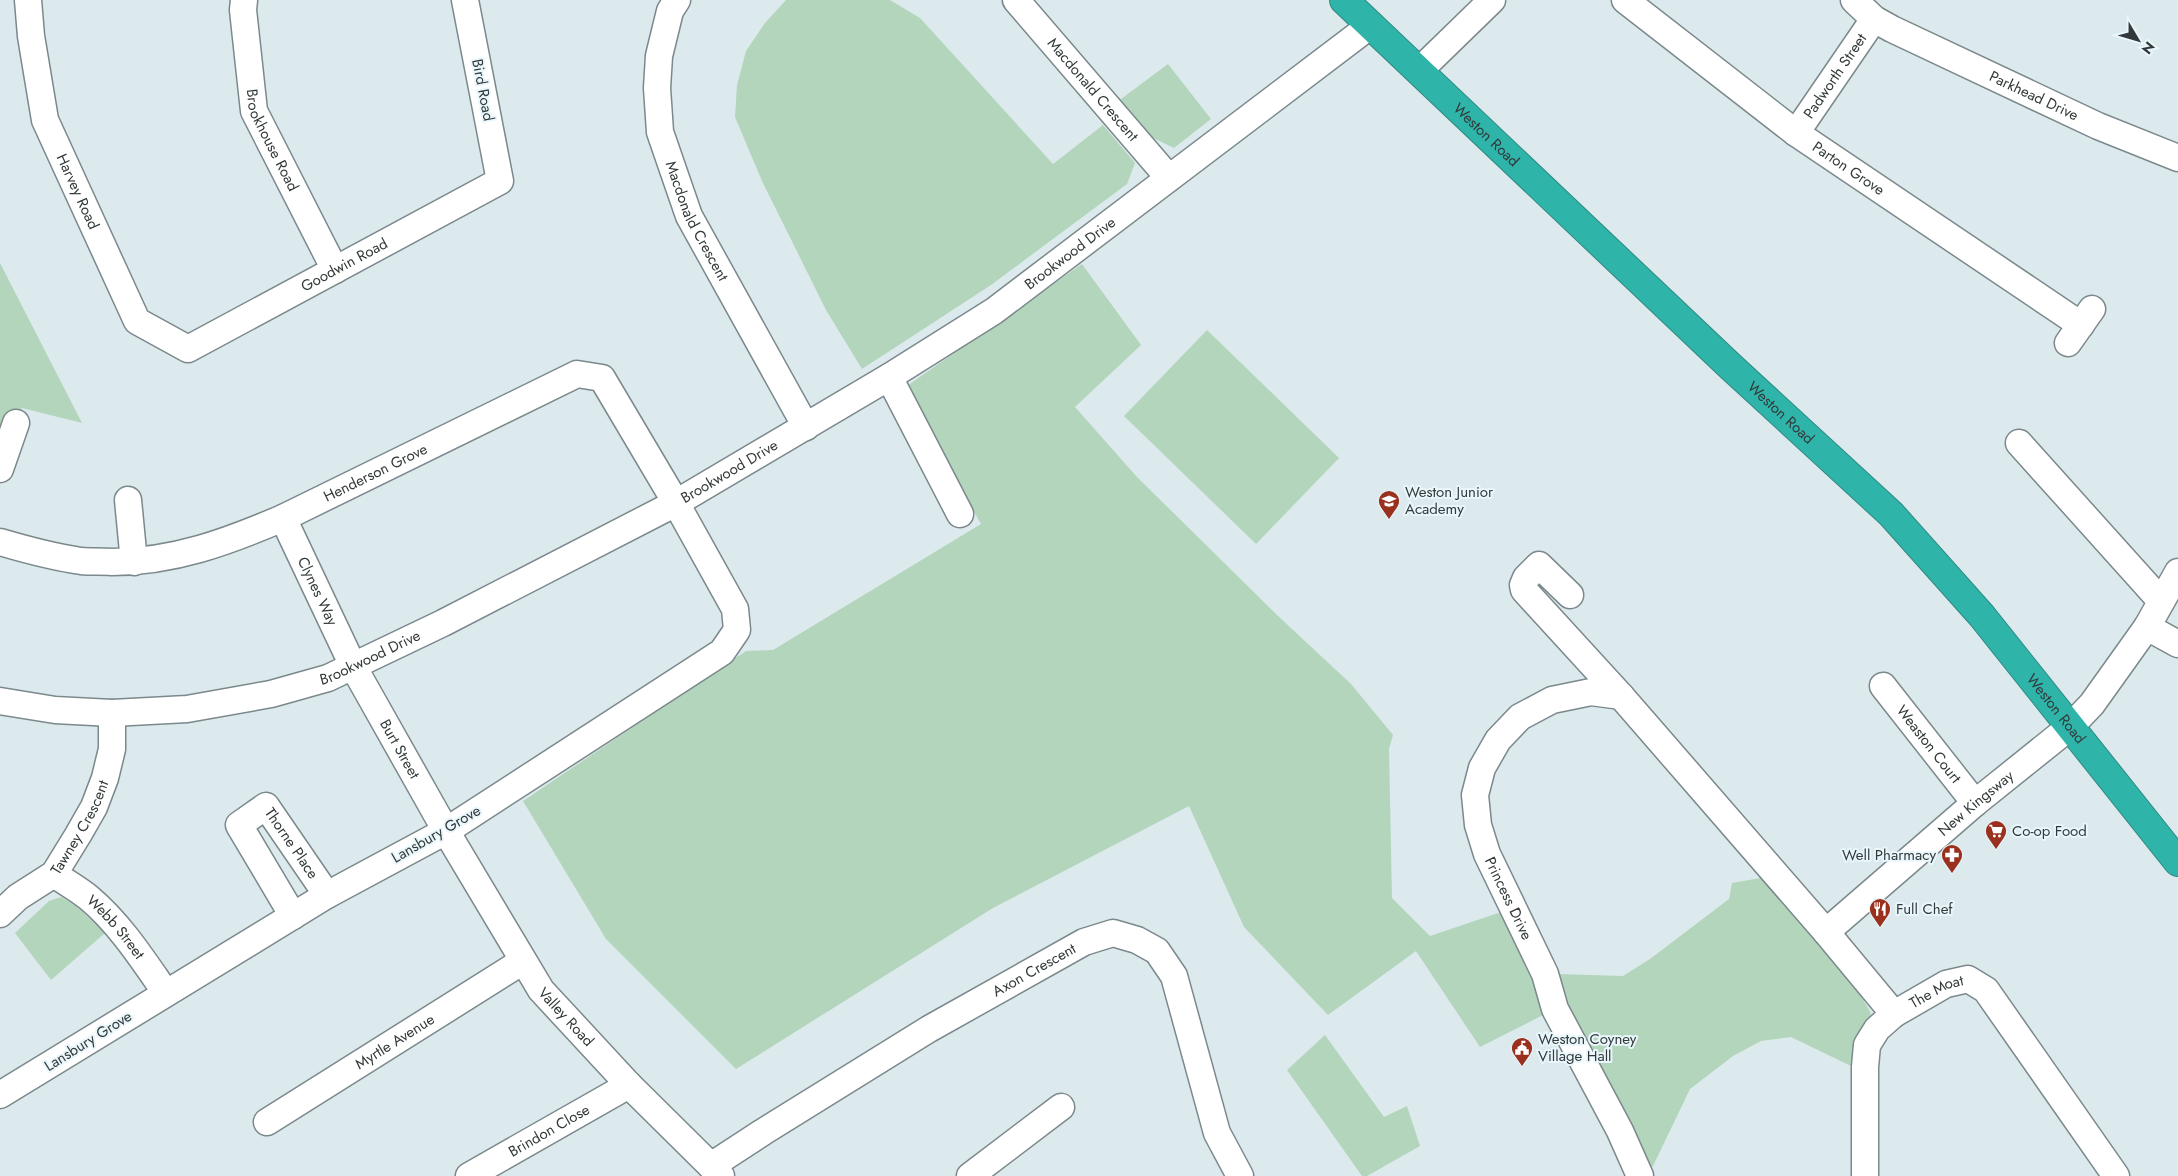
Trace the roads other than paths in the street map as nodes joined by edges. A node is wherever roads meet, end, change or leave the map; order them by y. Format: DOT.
graph roads {
  1 [pos="28,0"];
  2 [pos="244,0"];
  3 [pos="465,0"];
  4 [pos="677,0"];
  5 [pos="1016,0"];
  6 [pos="1344,0"];
  7 [pos="1492,0"];
  8 [pos="1625,0"];
  9 [pos="1854,0"];
  10 [pos="1883,24"];
  11 [pos="1371,25"];
  12 [pos="1419,71"];
  13 [pos="1796,133"];
  14 [pos="2178,158"];
  15 [pos="1169,178"];
  16 [pos="500,181"];
  17 [pos="335,270"];
  18 [pos="2081,326"];
  19 [pos="188,349"];
  20 [pos="890,377"];
  21 [pos="16,423"];
  22 [pos="806,427"];
  23 [pos="2019,443"];
  24 [pos="0,469"];
  25 [pos="128,500"];
  26 [pos="676,503"];
  27 [pos="960,514"];
  28 [pos="283,518"];
  29 [pos="0,542"];
  30 [pos="134,562"];
  31 [pos="2178,572"];
  32 [pos="1570,596"];
  33 [pos="2161,601"];
  34 [pos="2147,627"];
  35 [pos="2178,644"];
  36 [pos="353,666"];
  37 [pos="1883,686"];
  38 [pos="1621,696"];
  39 [pos="0,701"];
  40 [pos="112,713"];
  41 [pos="2071,726"];
  42 [pos="1975,803"];
  43 [pos="446,831"];
  44 [pos="2178,862"];
  45 [pos="54,874"];
  46 [pos="327,895"];
  47 [pos="0,914"];
  48 [pos="293,916"];
  49 [pos="1826,932"];
  50 [pos="523,961"];
  51 [pos="166,993"];
  52 [pos="1894,1014"];
  53 [pos="629,1084"];
  54 [pos="0,1095"];
  55 [pos="1061,1107"];
  56 [pos="267,1122"];
  57 [pos="716,1171"];
  58 [pos="469,1176"];
  59 [pos="970,1176"];
  60 [pos="1240,1176"];
  61 [pos="1640,1176"];
  62 [pos="1865,1176"];
  63 [pos="2116,1176"];
  1 -- 19 [label="street, Harvey Road"];
  2 -- 17 [label="street, Brookhouse Road"];
  3 -- 16 [label="street, Bird Road"];
  4 -- 22 [label="street, Macdonald Crescent"];
  5 -- 15 [label="street, Macdonald Crescent"];
  6 -- 11 [label="highway, Weston Road"];
  7 -- 12 [label="street"];
  8 -- 13 [label="street, Parton Grove"];
  9 -- 10 [label="street, Parkhead Drive"];
  10 -- 13 [label="street, Padworth Street"];
  10 -- 14 [label="street, Parkhead Drive"];
  11 -- 12 [label="highway, Weston Road"];
  11 -- 15 [label="street, Brookwood Drive"];
  12 -- 41 [label="highway, Weston Road"];
  13 -- 18 [label="street, Parton Grove"];
  15 -- 20 [label="street, Brookwood Drive"];
  16 -- 17 [label="street, Goodwin Road"];
  17 -- 19 [label="street, Goodwin Road"];
  20 -- 22 [label="street, Brookwood Drive"];
  20 -- 27 [label="street"];
  21 -- 24 [label="street"];
  22 -- 26 [label="street, Brookwood Drive"];
  23 -- 33 [label="street"];
  25 -- 30 [label="street"];
  26 -- 28 [label="street, Henderson Grove"];
  26 -- 36 [label="street, Brookwood Drive"];
  26 -- 43 [label="street, Lansbury Grove"];
  28 -- 30 [label="street, Henderson Grove"];
  28 -- 36 [label="street, Clynes Way"];
  29 -- 30 [label="street, Henderson Grove"];
  31 -- 33 [label="street, New Kingsway"];
  32 -- 38 [label="street"];
  33 -- 34 [label="street, New Kingsway"];
  34 -- 35 [label="street"];
  34 -- 41 [label="street, New Kingsway"];
  36 -- 40 [label="street, Brookwood Drive"];
  36 -- 43 [label="street, Burt Street"];
  37 -- 42 [label="street, Weaston Court"];
  38 -- 49 [label="street"];
  38 -- 61 [label="street, Princess Drive"];
  39 -- 40 [label="street, Brookwood Drive"];
  40 -- 45 [label="street, Tawney Crescent"];
  41 -- 42 [label="street, New Kingsway"];
  41 -- 44 [label="highway, Weston Road"];
  42 -- 49 [label="street, New Kingsway"];
  43 -- 46 [label="street, Lansbury Grove"];
  43 -- 50 [label="street, Valley Road"];
  45 -- 47 [label="street, Tawney Crescent"];
  45 -- 51 [label="street, Webb Street"];
  46 -- 48 [label="street, Lansbury Grove"];
  46 -- 48 [label="street, Thorne Place"];
  48 -- 51 [label="street, Lansbury Grove"];
  49 -- 52 [label="street"];
  50 -- 53 [label="street, Valley Road"];
  50 -- 56 [label="street, Myrtle Avenue"];
  51 -- 54 [label="street, Lansbury Grove"];
  52 -- 62 [label="street, The Moat"];
  52 -- 63 [label="street, The Moat"];
  53 -- 57 [label="street, Valley Road"];
  53 -- 58 [label="street, Brindon Close"];
  55 -- 59 [label="street"];
  57 -- 60 [label="street, Axon Crescent"];
}
